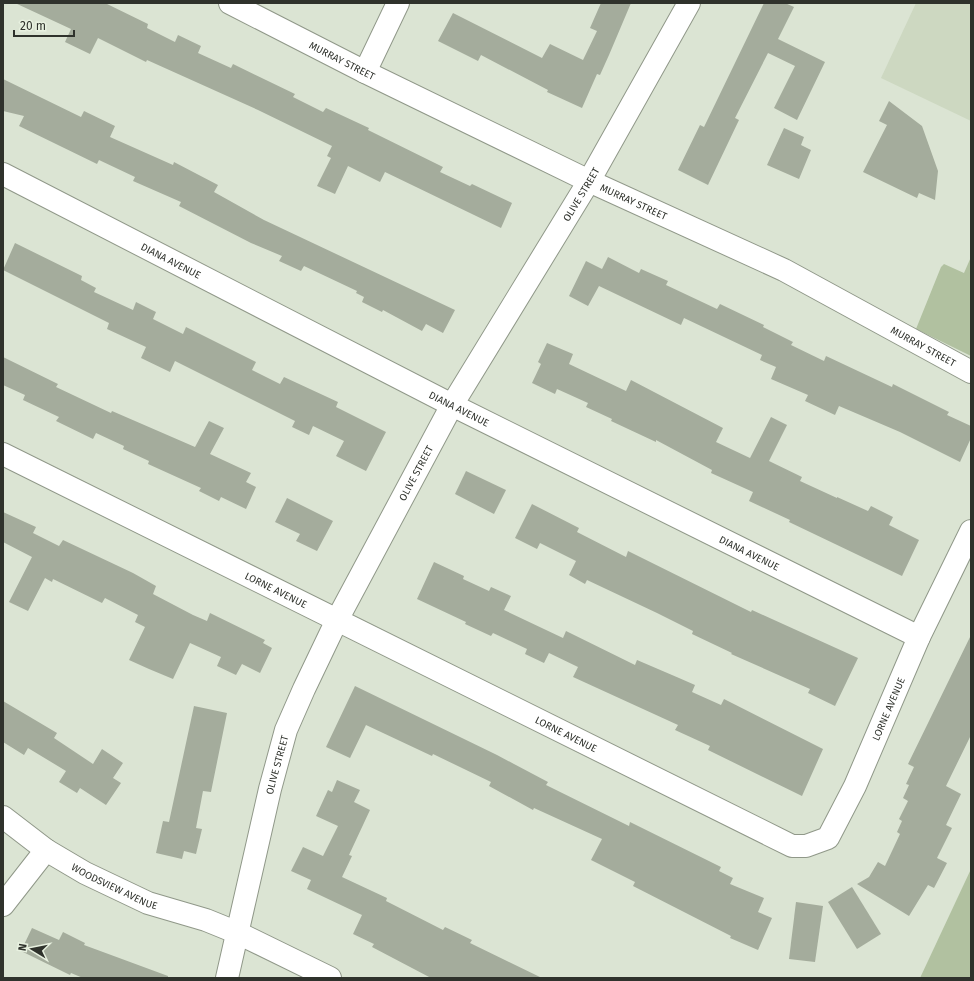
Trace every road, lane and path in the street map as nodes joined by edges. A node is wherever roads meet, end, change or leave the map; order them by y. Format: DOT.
graph roads {
  1 [pos="230,3"];
  2 [pos="398,3"];
  3 [pos="689,3"];
  4 [pos="365,72"];
  5 [pos="3,174"];
  6 [pos="589,181"];
  7 [pos="971,372"];
  8 [pos="452,405"];
  9 [pos="3,454"];
  10 [pos="971,531"];
  11 [pos="337,620"];
  12 [pos="919,637"];
  13 [pos="3,817"];
  14 [pos="46,850"];
  15 [pos="3,905"];
  16 [pos="238,933"];
  17 [pos="227,978"];
  18 [pos="330,978"];
  1 -- 4 [label="street, MURRAY STREET"];
  2 -- 4 [label="street"];
  3 -- 6 [label="street, OLIVE STREET"];
  4 -- 6 [label="street, MURRAY STREET"];
  5 -- 8 [label="street, DIANA AVENUE"];
  6 -- 7 [label="street, MURRAY STREET"];
  6 -- 8 [label="street, OLIVE STREET"];
  8 -- 11 [label="street, OLIVE STREET"];
  8 -- 12 [label="street, DIANA AVENUE"];
  9 -- 11 [label="street, LORNE AVENUE"];
  10 -- 12 [label="street, LORNE AVENUE"];
  11 -- 12 [label="street, LORNE AVENUE"];
  11 -- 16 [label="street, OLIVE STREET"];
  13 -- 14 [label="street, WOODSVIEW AVENUE"];
  14 -- 15 [label="street"];
  14 -- 16 [label="street, WOODSVIEW AVENUE"];
  16 -- 17 [label="street, OLIVE STREET"];
  16 -- 18 [label="street, WOODSVIEW AVENUE"];
}
